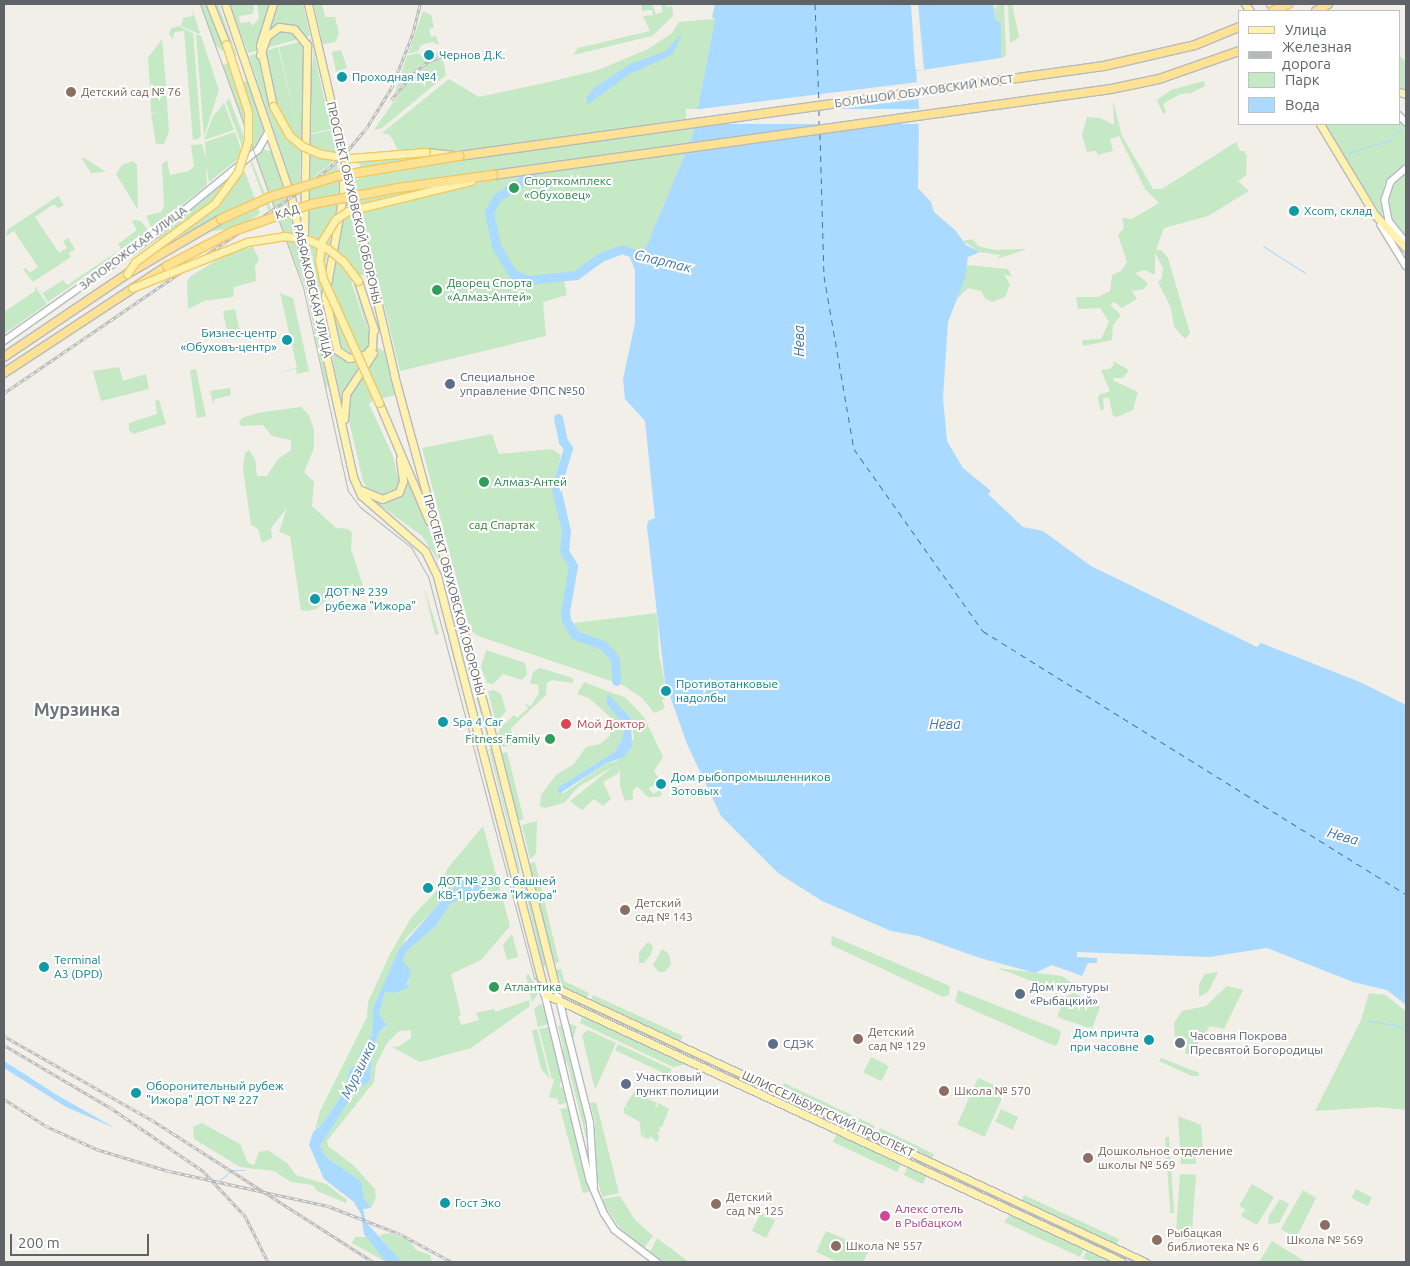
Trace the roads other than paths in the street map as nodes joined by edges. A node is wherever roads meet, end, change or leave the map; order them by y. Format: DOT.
graph roads {
  1 [pos="210,4"];
  2 [pos="225,4"];
  3 [pos="273,4"];
  4 [pos="308,4"];
  5 [pos="1288,4"];
  6 [pos="1275,10"];
  7 [pos="1238,27"];
  8 [pos="1238,51"];
  9 [pos="260,55"];
  10 [pos="269,125"];
  11 [pos="1321,125"];
  12 [pos="605,135"];
  13 [pos="340,146"];
  14 [pos="258,150"];
  15 [pos="459,156"];
  16 [pos="279,157"];
  17 [pos="609,159"];
  18 [pos="1406,168"];
  19 [pos="493,175"];
  20 [pos="1375,215"];
  21 [pos="1406,242"];
  22 [pos="304,247"];
  23 [pos="1406,248"];
  24 [pos="1406,266"];
  25 [pos="127,274"];
  26 [pos="132,288"];
  27 [pos="373,327"];
  28 [pos="4,341"];
  29 [pos="4,357"];
  30 [pos="4,373"];
  31 [pos="344,431"];
  32 [pos="393,433"];
  33 [pos="353,477"];
  34 [pos="439,544"];
  35 [pos="428,557"];
  36 [pos="494,742"];
  37 [pos="482,746"];
  38 [pos="527,874"];
  39 [pos="515,877"];
  40 [pos="556,988"];
  41 [pos="544,994"];
  42 [pos="559,1000"];
  43 [pos="594,1187"];
  44 [pos="657,1262"];
  45 [pos="1122,1262"];
  46 [pos="1145,1262"];
  1 -- 25 [label="main road, bridge"];
  2 -- 10 [label="main road, РАБФАКОВСКАЯ УЛИЦА"];
  3 -- 9 [label="main road"];
  4 -- 13 [label="main road, ПРОСПЕКТ ОБУХОВСКОЙ ОБОРОНЫ"];
  5 -- 6 [label="highway, bridge"];
  7 -- 12 [label="highway, БОЛЬШОЙ ОБУХОВСКИЙ МОСТ"];
  8 -- 17 [label="highway, БОЛЬШОЙ ОБУХОВСКИЙ МОСТ"];
  9 -- 15 [label="main road, bridge"];
  9 -- 22 [label="main road"];
  10 -- 14 [label="street"];
  10 -- 16 [label="main road, РАБФАКОВСКАЯ УЛИЦА"];
  11 -- 20 [label="main road"];
  12 -- 15 [label="highway, КАД"];
  13 -- 27 [label="main road"];
  13 -- 34 [label="main road, ПРОСПЕКТ ОБУХОВСКОЙ ОБОРОНЫ"];
  14 -- 16 [label="street"];
  14 -- 28 [label="street, ЗАПОРОЖСКАЯ УЛИЦА"];
  15 -- 25 [label="highway, КАД, bridge"];
  16 -- 22 [label="main road, РАБФАКОВСКАЯ УЛИЦА"];
  17 -- 19 [label="highway, КАД"];
  18 -- 21 [label="street"];
  19 -- 26 [label="highway, КАД, bridge"];
  19 -- 32 [label="main road, bridge"];
  20 -- 23 [label="main road"];
  20 -- 24 [label="street"];
  22 -- 31 [label="main road, РАБФАКОВСКАЯ УЛИЦА"];
  25 -- 29 [label="highway, КАД"];
  26 -- 27 [label="main road, bridge"];
  26 -- 30 [label="highway, КАД"];
  27 -- 31 [label="main road"];
  31 -- 33 [label="main road, РАБФАКОВСКАЯ УЛИЦА"];
  32 -- 33 [label="main road"];
  32 -- 34 [label="main road"];
  33 -- 35 [label="main road, РАБФАКОВСКАЯ УЛИЦА"];
  34 -- 36 [label="main road, ПРОСПЕКТ ОБУХОВСКОЙ ОБОРОНЫ"];
  35 -- 37 [label="main road, ПРОСПЕКТ ОБУХОВСКОЙ ОБОРОНЫ"];
  36 -- 37 [label="main road"];
  36 -- 38 [label="main road, ПРОСПЕКТ ОБУХОВСКОЙ ОБОРОНЫ"];
  37 -- 39 [label="main road, ПРОСПЕКТ ОБУХОВСКОЙ ОБОРОНЫ"];
  38 -- 39 [label="main road"];
  38 -- 40 [label="main road, ПРОСПЕКТ ОБУХОВСКОЙ ОБОРОНЫ"];
  39 -- 41 [label="main road, ПРОСПЕКТ ОБУХОВСКОЙ ОБОРОНЫ"];
  40 -- 41 [label="street"];
  40 -- 42 [label="street, ПРОСПЕКТ ОБУХОВСКОЙ ОБОРОНЫ"];
  40 -- 46 [label="main road, ШЛИССЕЛЬБУРГСКИЙ ПРОСПЕКТ"];
  41 -- 42 [label="main road, ШЛИССЕЛЬБУРГСКИЙ ПРОСПЕКТ"];
  41 -- 43 [label="street, ПРОСПЕКТ ОБУХОВСКОЙ ОБОРОНЫ"];
  42 -- 43 [label="street, ПРОСПЕКТ ОБУХОВСКОЙ ОБОРОНЫ"];
  42 -- 45 [label="main road, ШЛИССЕЛЬБУРГСКИЙ ПРОСПЕКТ"];
  43 -- 44 [label="street, ПРОСПЕКТ ОБУХОВСКОЙ ОБОРОНЫ"];
}
